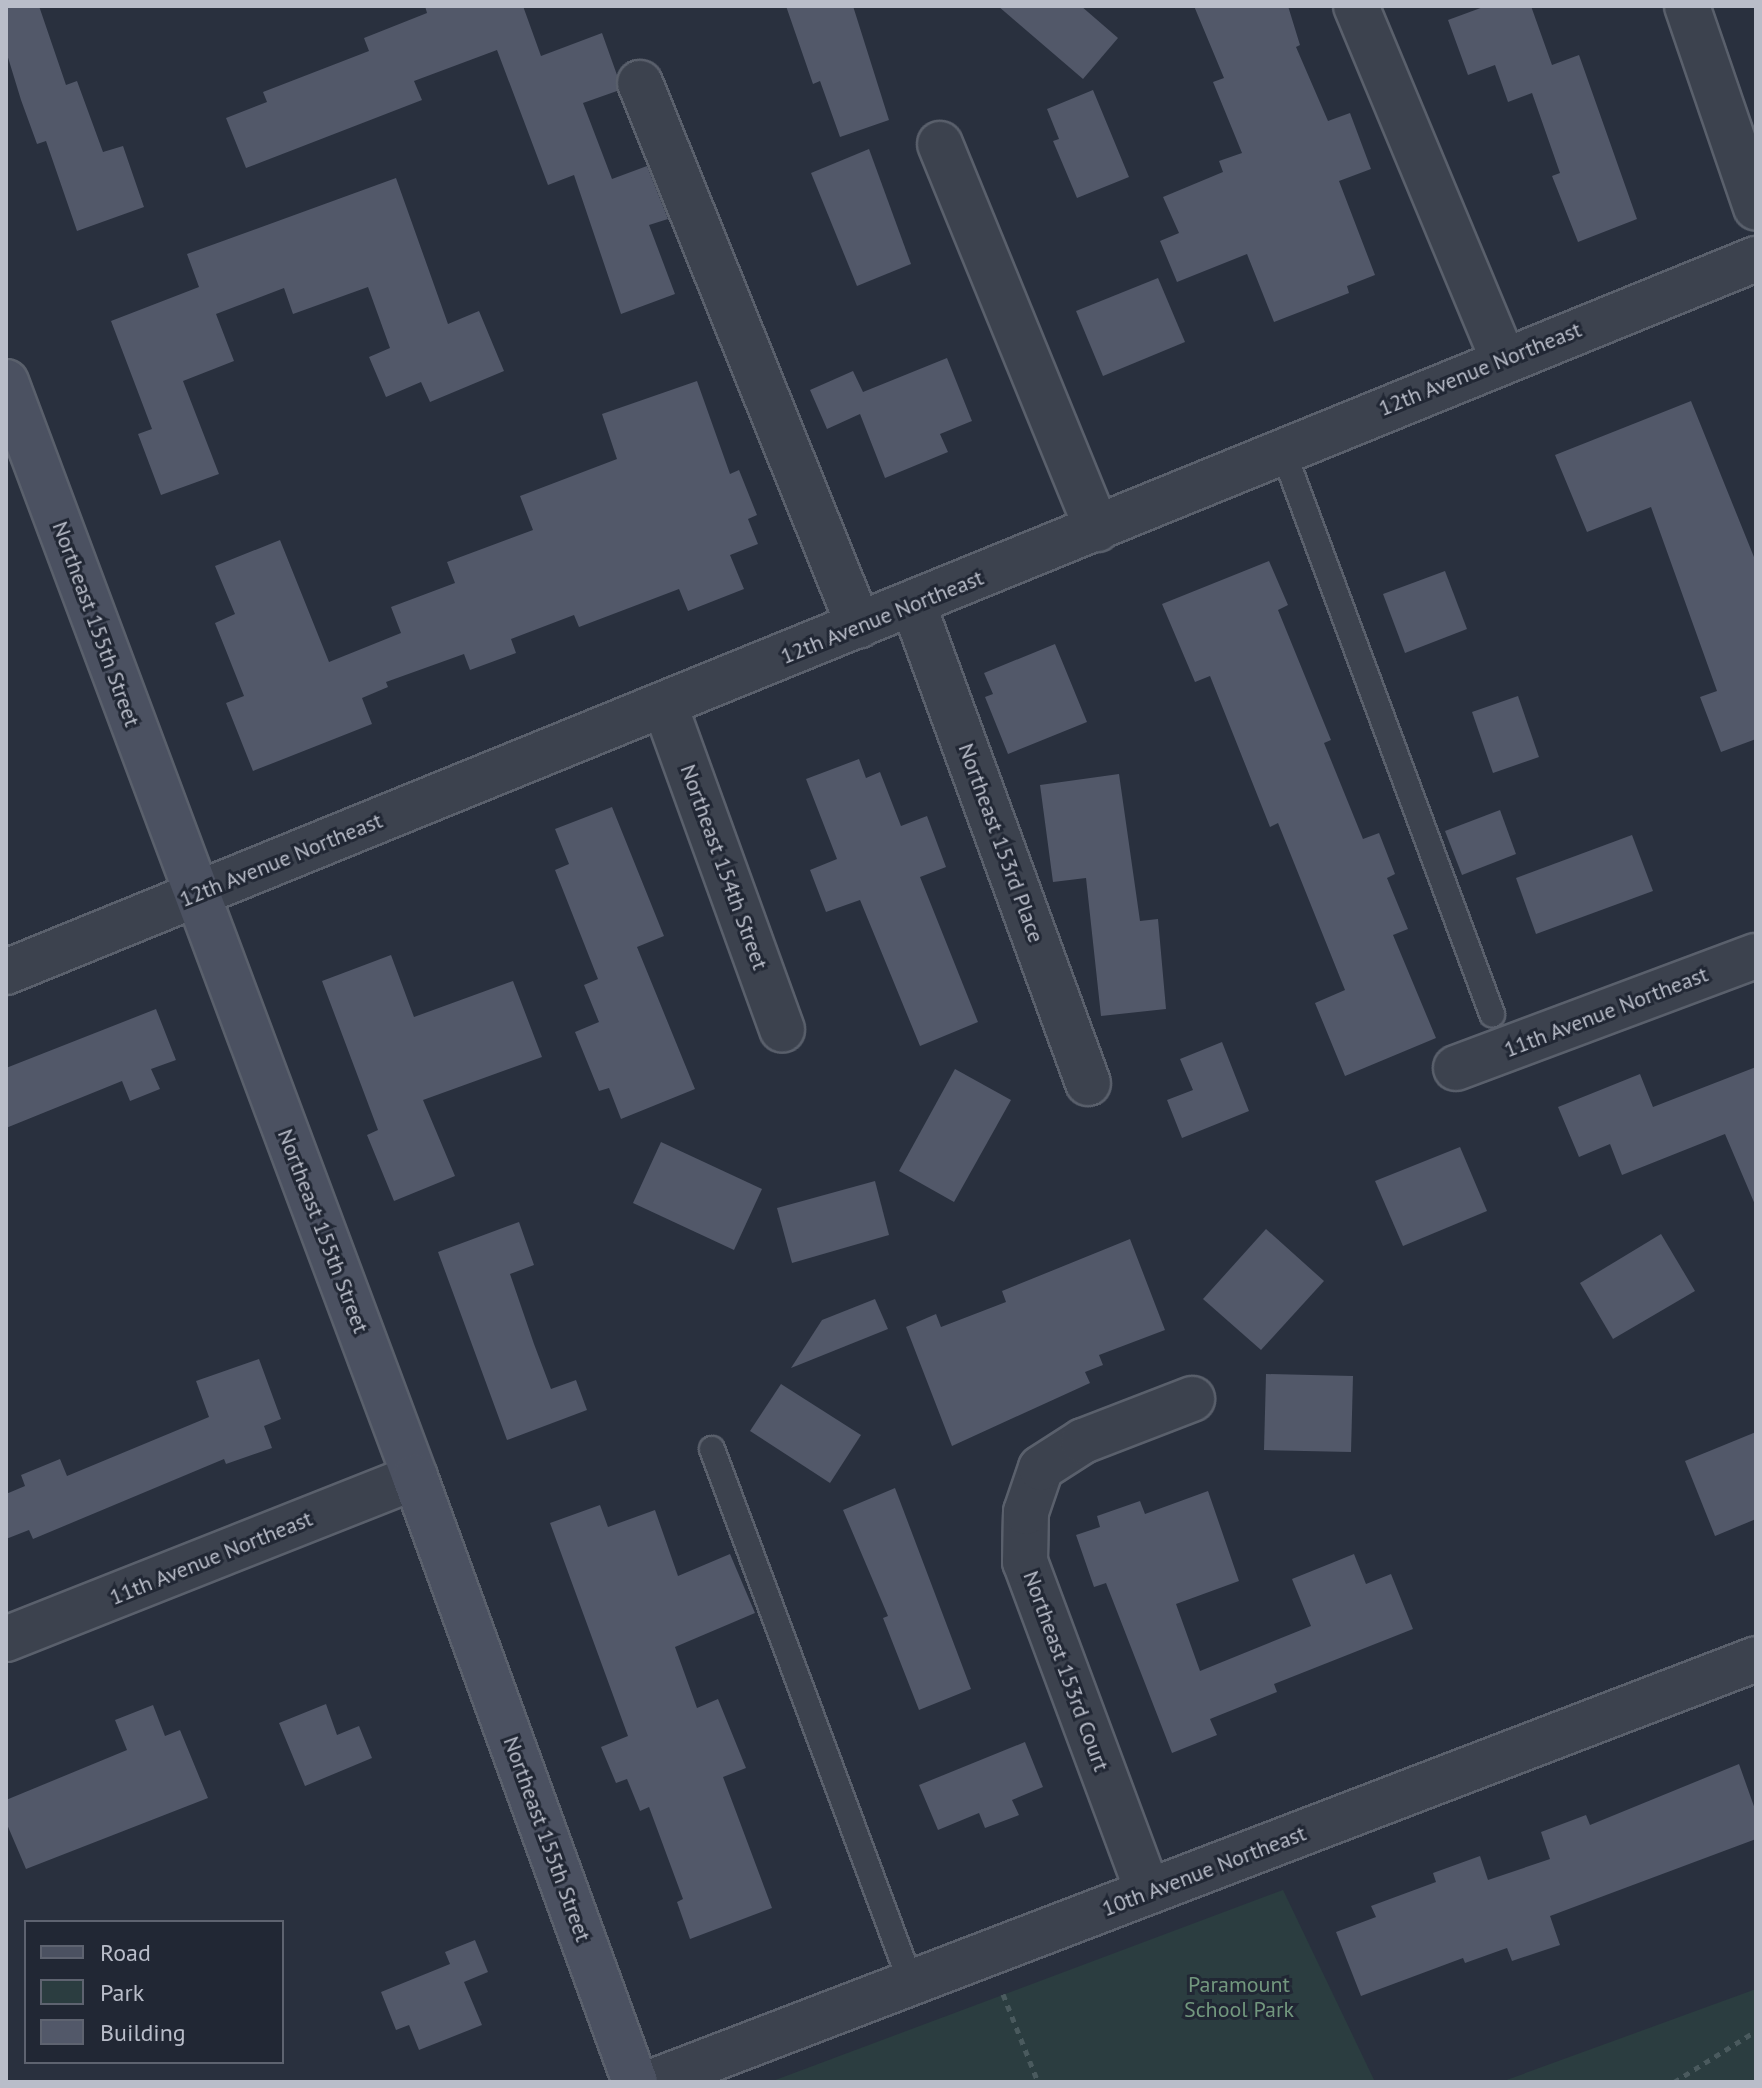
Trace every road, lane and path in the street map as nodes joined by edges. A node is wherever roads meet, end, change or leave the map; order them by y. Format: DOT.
graph roads {
  1 [pos="1356,6"];
  2 [pos="1687,6"];
  3 [pos="640,83"];
  4 [pos="940,144"];
  5 [pos="1756,207"];
  6 [pos="1756,259"];
  7 [pos="1503,359"];
  8 [pos="6,382"];
  9 [pos="1283,451"];
  10 [pos="1097,529"];
  11 [pos="913,604"];
  12 [pos="859,626"];
  13 [pos="665,706"];
  14 [pos="196,894"];
  15 [pos="1756,956"];
  16 [pos="6,972"];
  17 [pos="1492,1014"];
  18 [pos="782,1029"];
  19 [pos="1456,1068"];
  20 [pos="1088,1083"];
  21 [pos="1192,1399"];
  22 [pos="712,1449"];
  23 [pos="415,1477"];
  24 [pos="6,1639"];
  25 [pos="1756,1659"];
  26 [pos="1148,1892"];
  27 [pos="986,1954"];
  28 [pos="911,1983"];
  29 [pos="1756,2031"];
  30 [pos="635,2082"];
  31 [pos="652,2082"];
  32 [pos="1038,2082"];
  33 [pos="1674,2082"];
  1 -- 7 [label="street"];
  2 -- 5 [label="street"];
  3 -- 12 [label="street"];
  4 -- 10 [label="street"];
  6 -- 7 [label="street, 12th Avenue Northeast"];
  7 -- 9 [label="street, 12th Avenue Northeast"];
  8 -- 14 [label="street, Northeast 155th Street"];
  9 -- 10 [label="street, 12th Avenue Northeast"];
  9 -- 17 [label="lane"];
  10 -- 11 [label="street, 12th Avenue Northeast"];
  11 -- 12 [label="street, 12th Avenue Northeast"];
  11 -- 20 [label="street, Northeast 153rd Place"];
  12 -- 13 [label="street, 12th Avenue Northeast"];
  13 -- 14 [label="street, 12th Avenue Northeast"];
  13 -- 18 [label="street, Northeast 154th Street"];
  14 -- 16 [label="street, 12th Avenue Northeast"];
  14 -- 23 [label="street, Northeast 155th Street"];
  15 -- 19 [label="street, 11th Avenue Northeast"];
  21 -- 26 [label="street, Northeast 153rd Court"];
  22 -- 28 [label="lane"];
  23 -- 24 [label="street, 11th Avenue Northeast"];
  23 -- 30 [label="street, Northeast 155th Street"];
  25 -- 26 [label="street, 10th Avenue Northeast"];
  26 -- 27 [label="street, 10th Avenue Northeast"];
  27 -- 28 [label="street, 10th Avenue Northeast"];
  27 -- 32 [label="path"];
  28 -- 31 [label="street, 10th Avenue Northeast"];
  29 -- 33 [label="path"];
}
